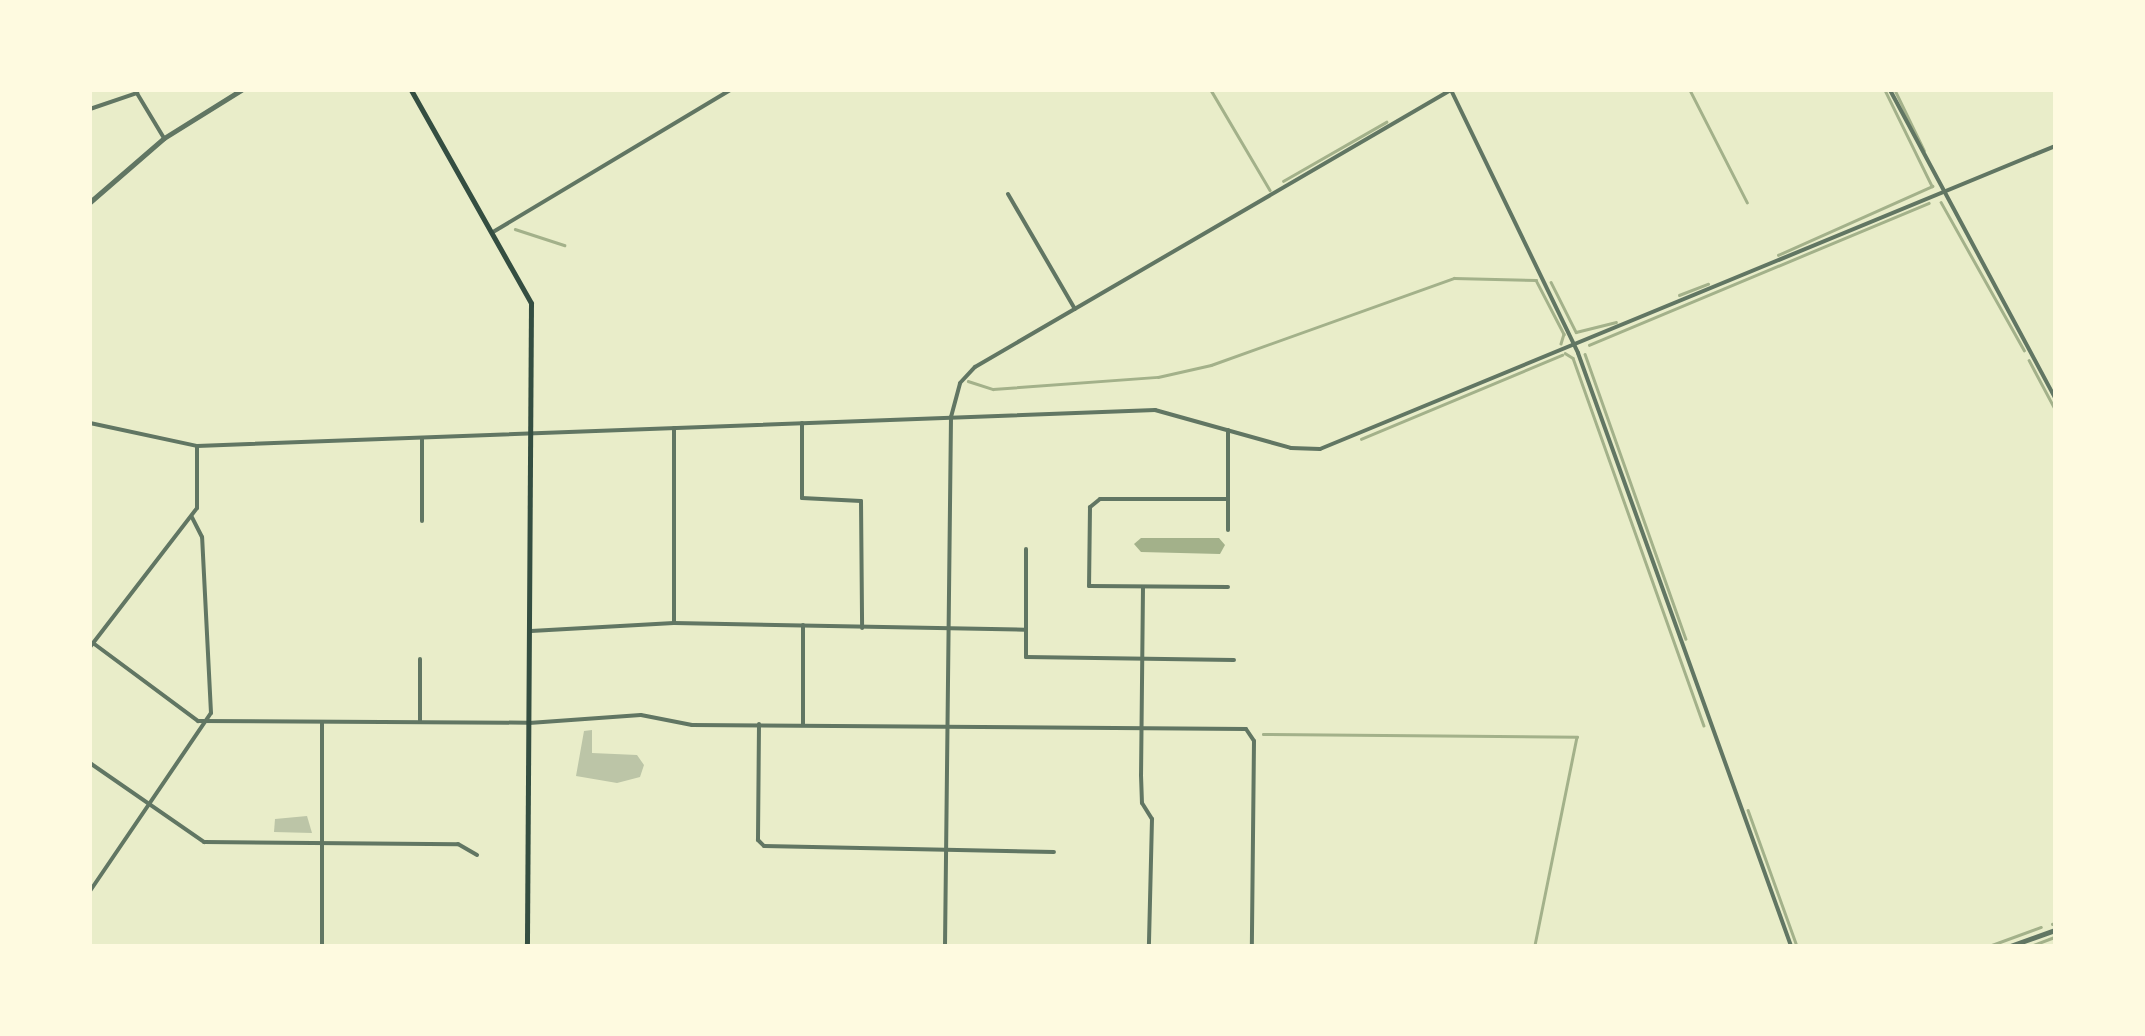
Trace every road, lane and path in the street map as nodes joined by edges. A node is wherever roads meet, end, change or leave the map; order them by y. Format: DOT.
graph roads {
  1 [pos="241,90"];
  2 [pos="411,90"];
  3 [pos="730,90"];
  4 [pos="1451,90"];
  5 [pos="1890,90"];
  6 [pos="136,91"];
  7 [pos="90,109"];
  8 [pos="164,138"];
  9 [pos="2055,146"];
  10 [pos="1941,192"];
  11 [pos="1008,194"];
  12 [pos="90,202"];
  13 [pos="492,232"];
  14 [pos="1075,309"];
  15 [pos="1575,344"];
  16 [pos="2055,398"];
  17 [pos="951,417"];
  18 [pos="90,423"];
  19 [pos="802,423"];
  20 [pos="674,428"];
  21 [pos="1228,430"];
  22 [pos="531,434"];
  23 [pos="422,439"];
  24 [pos="197,446"];
  25 [pos="1228,499"];
  26 [pos="192,517"];
  27 [pos="422,521"];
  28 [pos="1228,530"];
  29 [pos="1026,549"];
  30 [pos="1143,587"];
  31 [pos="1228,587"];
  32 [pos="674,623"];
  33 [pos="802,625"];
  34 [pos="862,628"];
  35 [pos="950,629"];
  36 [pos="1025,630"];
  37 [pos="529,631"];
  38 [pos="92,645"];
  39 [pos="1142,658"];
  40 [pos="420,659"];
  41 [pos="1234,660"];
  42 [pos="209,722"];
  43 [pos="322,722"];
  44 [pos="420,722"];
  45 [pos="529,723"];
  46 [pos="759,724"];
  47 [pos="803,724"];
  48 [pos="948,726"];
  49 [pos="1142,728"];
  50 [pos="90,763"];
  51 [pos="150,805"];
  52 [pos="321,842"];
  53 [pos="946,849"];
  54 [pos="1054,852"];
  55 [pos="477,855"];
  56 [pos="90,890"];
  57 [pos="2055,930"];
  58 [pos="322,946"];
  59 [pos="526,946"];
  60 [pos="945,946"];
  61 [pos="1149,946"];
  62 [pos="1252,946"];
  63 [pos="1790,946"];
  64 [pos="2010,946"];
  1 -- 8 [label="street"];
  2 -- 13 [label="main road"];
  3 -- 13 [label="street"];
  4 -- 14 [label="street"];
  4 -- 15 [label="street"];
  5 -- 10 [label="street"];
  6 -- 7 [label="street"];
  6 -- 8 [label="street"];
  8 -- 12 [label="street"];
  9 -- 10 [label="street"];
  10 -- 15 [label="street"];
  10 -- 16 [label="street"];
  11 -- 14 [label="street"];
  13 -- 22 [label="main road"];
  14 -- 17 [label="street"];
  15 -- 21 [label="street"];
  15 -- 63 [label="street"];
  17 -- 19 [label="street"];
  17 -- 21 [label="street"];
  17 -- 35 [label="street"];
  18 -- 24 [label="street"];
  19 -- 20 [label="street"];
  19 -- 34 [label="street"];
  20 -- 22 [label="street"];
  20 -- 32 [label="street"];
  21 -- 25 [label="street"];
  22 -- 23 [label="street"];
  22 -- 37 [label="main road"];
  23 -- 24 [label="street"];
  23 -- 27 [label="street"];
  24 -- 26 [label="street"];
  25 -- 28 [label="street"];
  25 -- 30 [label="street"];
  26 -- 38 [label="street"];
  26 -- 42 [label="street"];
  29 -- 36 [label="street"];
  30 -- 31 [label="street"];
  30 -- 39 [label="street"];
  32 -- 33 [label="street"];
  32 -- 37 [label="street"];
  33 -- 34 [label="street"];
  33 -- 47 [label="street"];
  34 -- 35 [label="street"];
  35 -- 36 [label="street"];
  35 -- 48 [label="street"];
  36 -- 39 [label="street"];
  37 -- 45 [label="main road"];
  38 -- 42 [label="street"];
  39 -- 41 [label="street"];
  39 -- 49 [label="street"];
  40 -- 44 [label="street"];
  42 -- 43 [label="street"];
  42 -- 51 [label="street"];
  43 -- 44 [label="street"];
  43 -- 52 [label="street"];
  44 -- 45 [label="street"];
  45 -- 46 [label="street"];
  45 -- 59 [label="main road"];
  46 -- 47 [label="street"];
  46 -- 53 [label="street"];
  47 -- 48 [label="street"];
  48 -- 49 [label="street"];
  48 -- 53 [label="street"];
  49 -- 61 [label="street"];
  49 -- 62 [label="street"];
  50 -- 51 [label="street"];
  51 -- 52 [label="street"];
  51 -- 56 [label="street"];
  52 -- 55 [label="street"];
  52 -- 58 [label="street"];
  53 -- 54 [label="street"];
  53 -- 60 [label="street"];
  57 -- 64 [label="street"];
}
